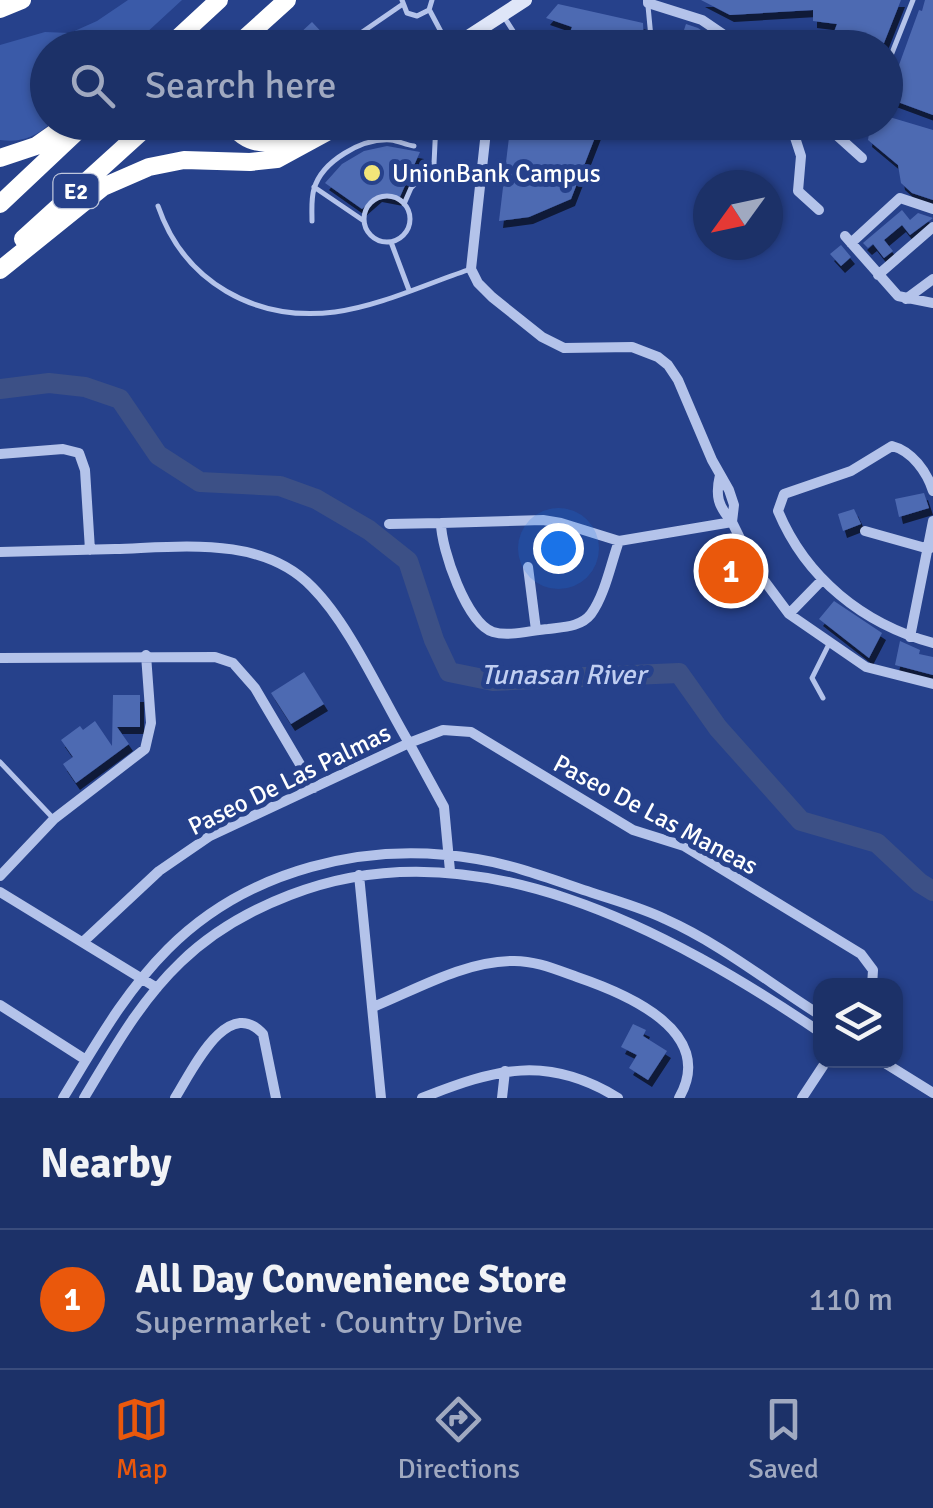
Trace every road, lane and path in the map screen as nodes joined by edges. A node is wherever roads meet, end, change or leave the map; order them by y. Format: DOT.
graph roads {
  1 [pos="22,0"];
  2 [pos="219,0"];
  3 [pos="290,0"];
  4 [pos="432,0"];
  5 [pos="525,0"];
  6 [pos="914,0"];
  7 [pos="402,2"];
  8 [pos="648,2"];
  9 [pos="0,9"];
  10 [pos="430,10"];
  11 [pos="503,16"];
  12 [pos="186,30"];
  13 [pos="255,30"];
  14 [pos="266,30"];
  15 [pos="363,30"];
  16 [pos="441,30"];
  17 [pos="480,30"];
  18 [pos="512,30"];
  19 [pos="650,30"];
  20 [pos="717,30"];
  21 [pos="902,30"];
  22 [pos="44,140"];
  23 [pos="68,140"];
  24 [pos="132,140"];
  25 [pos="249,140"];
  26 [pos="282,140"];
  27 [pos="312,140"];
  28 [pos="435,140"];
  29 [pos="485,140"];
  30 [pos="795,140"];
  31 [pos="842,140"];
  32 [pos="384,141"];
  33 [pos="414,146"];
  34 [pos="0,158"];
  35 [pos="862,158"];
  36 [pos="314,187"];
  37 [pos="0,204"];
  38 [pos="404,204"];
  39 [pos="158,206"];
  40 [pos="933,209"];
  41 [pos="819,210"];
  42 [pos="364,220"];
  43 [pos="312,221"];
  44 [pos="933,228"];
  45 [pos="391,242"];
  46 [pos="0,260"];
  47 [pos="471,269"];
  48 [pos="0,270"];
  49 [pos="878,275"];
  50 [pos="933,279"];
  51 [pos="409,290"];
  52 [pos="906,299"];
  53 [pos="933,303"];
  54 [pos="0,454"];
  55 [pos="720,475"];
  56 [pos="933,491"];
  57 [pos="732,522"];
  58 [pos="933,522"];
  59 [pos="440,523"];
  60 [pos="388,524"];
  61 [pos="866,531"];
  62 [pos="619,541"];
  63 [pos="929,549"];
  64 [pos="90,550"];
  65 [pos="0,552"];
  66 [pos="528,567"];
  67 [pos="822,580"];
  68 [pos="789,614"];
  69 [pos="536,630"];
  70 [pos="910,636"];
  71 [pos="830,641"];
  72 [pos="933,643"];
  73 [pos="146,655"];
  74 [pos="0,658"];
  75 [pos="933,684"];
  76 [pos="823,698"];
  77 [pos="408,743"];
  78 [pos="0,762"];
  79 [pos="314,788"];
  80 [pos="54,819"];
  81 [pos="450,855"];
  82 [pos="450,872"];
  83 [pos="359,875"];
  84 [pos="0,876"];
  85 [pos="0,892"];
  86 [pos="84,941"];
  87 [pos="142,977"];
  88 [pos="872,978"];
  89 [pos="157,988"];
  90 [pos="0,1005"];
  91 [pos="374,1007"];
  92 [pos="813,1011"];
  93 [pos="813,1028"];
  94 [pos="86,1060"];
  95 [pos="823,1068"];
  96 [pos="893,1068"];
  97 [pos="504,1071"];
  98 [pos="933,1093"];
  99 [pos="63,1098"];
  100 [pos="84,1098"];
  101 [pos="175,1098"];
  102 [pos="276,1098"];
  103 [pos="381,1098"];
  104 [pos="422,1098"];
  105 [pos="502,1098"];
  106 [pos="618,1098"];
  107 [pos="678,1098"];
  108 [pos="802,1098"];
  1 -- 9 [label="highway"];
  2 -- 12 [label="highway"];
  3 -- 13 [label="highway"];
  3 -- 14 [label="highway"];
  4 -- 10 [label="lane"];
  5 -- 11 [label="street"];
  6 -- 21 [label="lane"];
  7 -- 10 [label="lane"];
  7 -- 15 [label="lane"];
  8 -- 19 [label="lane"];
  8 -- 20 [label="street"];
  10 -- 16 [label="lane"];
  11 -- 17 [label="street"];
  11 -- 18 [label="lane"];
  22 -- 34 [label="highway"];
  23 -- 37 [label="highway, E2"];
  24 -- 46 [label="highway, E2"];
  25 -- 26 [label="highway"];
  27 -- 48 [label="highway"];
  28 -- 38 [label="lane"];
  29 -- 47 [label="street"];
  30 -- 41 [label="street"];
  31 -- 35 [label="street"];
  32 -- 33 [label="lane"];
  32 -- 36 [label="lane"];
  36 -- 42 [label="lane"];
  36 -- 43 [label="lane"];
  38 -- 42 [label="lane"];
  38 -- 45 [label="lane"];
  39 -- 51 [label="lane"];
  40 -- 49 [label="street"];
  42 -- 45 [label="lane"];
  44 -- 49 [label="street"];
  45 -- 51 [label="lane"];
  47 -- 51 [label="lane"];
  47 -- 55 [label="street"];
  49 -- 52 [label="street"];
  50 -- 52 [label="street"];
  52 -- 53 [label="street"];
  54 -- 64 [label="street"];
  55 -- 57 [label="street"];
  55 -- 57 [label="street"];
  56 -- 67 [label="street"];
  57 -- 62 [label="street"];
  57 -- 68 [label="street"];
  58 -- 63 [label="street"];
  59 -- 60 [label="street"];
  59 -- 62 [label="street"];
  59 -- 69 [label="street"];
  61 -- 63 [label="street"];
  62 -- 69 [label="street"];
  63 -- 70 [label="street"];
  64 -- 65 [label="street"];
  64 -- 77 [label="street"];
  66 -- 69 [label="street"];
  67 -- 68 [label="street"];
  67 -- 70 [label="street"];
  68 -- 71 [label="street"];
  70 -- 72 [label="street"];
  71 -- 75 [label="street"];
  71 -- 76 [label="lane"];
  73 -- 74 [label="street"];
  73 -- 79 [label="street"];
  73 -- 80 [label="street"];
  77 -- 79 [label="street, Paseo De Las Palmas"];
  77 -- 81 [label="street, Paseo De Las Palmas"];
  77 -- 88 [label="street, Paseo De Las Maneas"];
  78 -- 80 [label="lane"];
  79 -- 86 [label="street, Paseo De Las Palmas"];
  80 -- 84 [label="street"];
  81 -- 82 [label="street, Paseo De Las Palmas"];
  81 -- 87 [label="street"];
  81 -- 92 [label="street"];
  82 -- 83 [label="street"];
  82 -- 93 [label="street"];
  83 -- 89 [label="street"];
  83 -- 91 [label="street"];
  85 -- 86 [label="street"];
  86 -- 87 [label="street"];
  87 -- 89 [label="street"];
  87 -- 94 [label="street"];
  89 -- 100 [label="street"];
  90 -- 94 [label="street"];
  91 -- 103 [label="street"];
  91 -- 107 [label="street"];
  94 -- 99 [label="street"];
  95 -- 108 [label="street"];
  96 -- 98 [label="street"];
  97 -- 104 [label="street"];
  97 -- 105 [label="street"];
  97 -- 106 [label="street"];
  101 -- 102 [label="street"];
}
